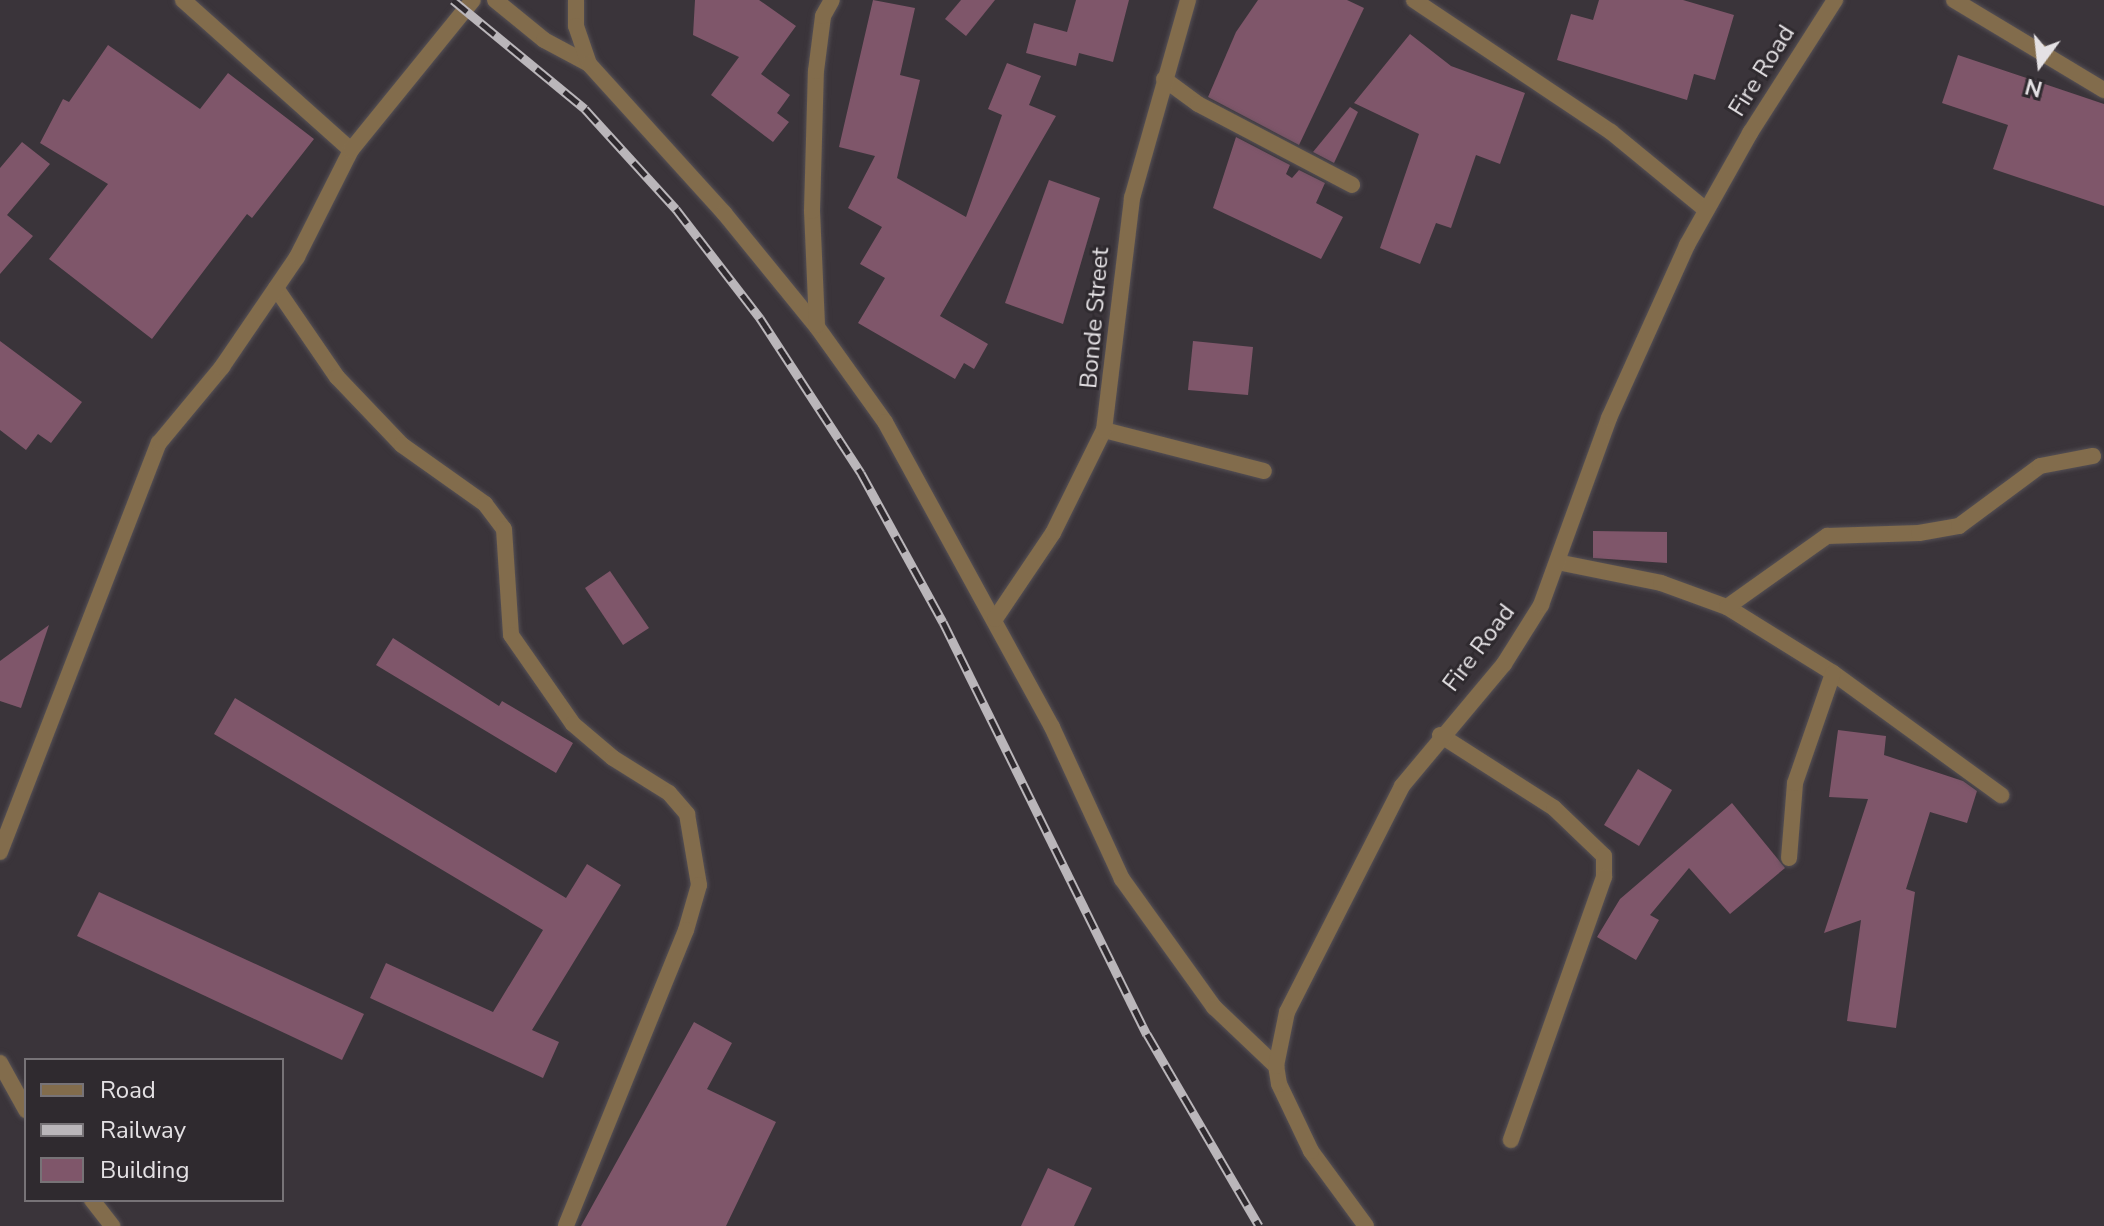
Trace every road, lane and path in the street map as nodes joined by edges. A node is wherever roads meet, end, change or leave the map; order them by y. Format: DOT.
graph roads {
  1 [pos="183,0"];
  2 [pos="473,0"];
  3 [pos="495,0"];
  4 [pos="576,0"];
  5 [pos="832,0"];
  6 [pos="1188,0"];
  7 [pos="1414,0"];
  8 [pos="1835,0"];
  9 [pos="1954,0"];
  10 [pos="589,64"];
  11 [pos="1164,79"];
  12 [pos="2104,90"];
  13 [pos="351,150"];
  14 [pos="1352,185"];
  15 [pos="1706,210"];
  16 [pos="276,288"];
  17 [pos="817,327"];
  18 [pos="1104,430"];
  19 [pos="2093,456"];
  20 [pos="1264,471"];
  21 [pos="1557,562"];
  22 [pos="1727,607"];
  23 [pos="995,619"];
  24 [pos="1833,673"];
  25 [pos="1440,735"];
  26 [pos="2001,795"];
  27 [pos="0,852"];
  28 [pos="1789,858"];
  29 [pos="0,1063"];
  30 [pos="1276,1066"];
  31 [pos="24,1106"];
  32 [pos="1511,1140"];
  33 [pos="94,1202"];
  34 [pos="112,1226"];
  35 [pos="566,1226"];
  36 [pos="1366,1226"];
  1 -- 13 [label="street"];
  2 -- 13 [label="street"];
  3 -- 10 [label="street"];
  4 -- 10 [label="street"];
  5 -- 17 [label="street"];
  6 -- 11 [label="street, Bonde Street"];
  7 -- 15 [label="street"];
  8 -- 15 [label="street, Fire Road"];
  9 -- 12 [label="street"];
  10 -- 17 [label="street"];
  11 -- 14 [label="street"];
  11 -- 18 [label="street, Bonde Street"];
  13 -- 16 [label="street"];
  15 -- 21 [label="street, Fire Road"];
  16 -- 27 [label="street"];
  16 -- 35 [label="street"];
  17 -- 23 [label="street"];
  18 -- 20 [label="street"];
  18 -- 23 [label="street, Bonde Street"];
  19 -- 22 [label="street"];
  21 -- 22 [label="street"];
  21 -- 25 [label="street, Fire Road"];
  22 -- 24 [label="street"];
  23 -- 30 [label="street"];
  24 -- 26 [label="street"];
  24 -- 28 [label="street"];
  25 -- 30 [label="street, Fire Road"];
  25 -- 32 [label="street"];
  29 -- 31 [label="street"];
  30 -- 36 [label="street, Fire Road"];
  33 -- 34 [label="street"];
}
